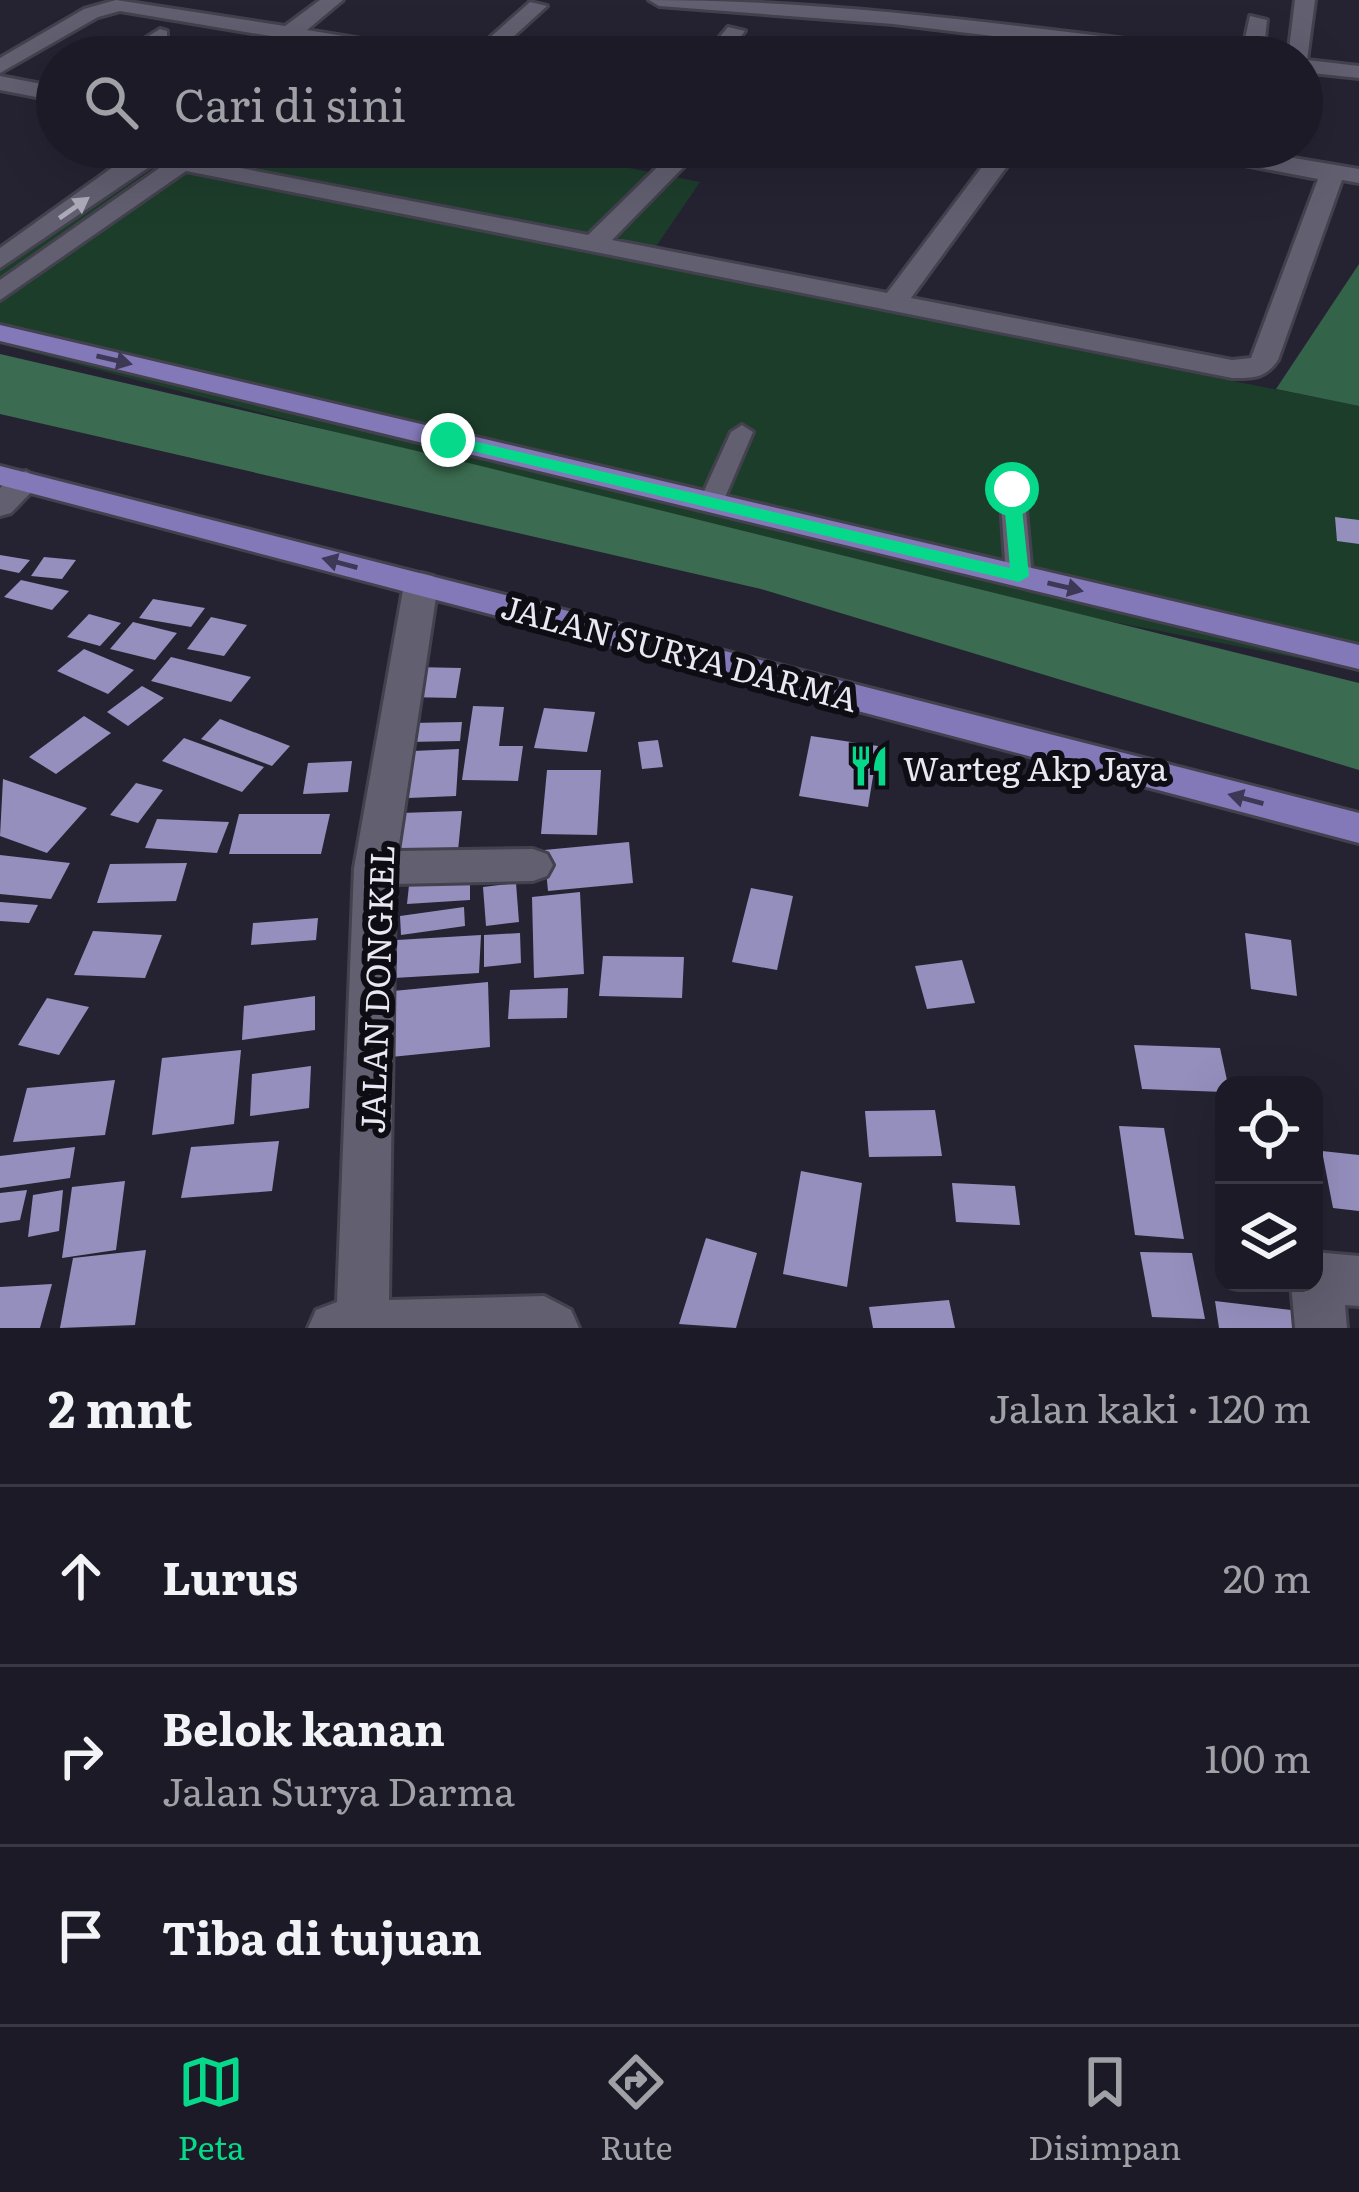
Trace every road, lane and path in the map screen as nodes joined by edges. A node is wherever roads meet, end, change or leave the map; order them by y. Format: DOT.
graph roads {
  1 [pos="333,0"];
  2 [pos="659,0"];
  3 [pos="1305,0"];
  4 [pos="101,3"];
  5 [pos="536,6"];
  6 [pos="897,9"];
  7 [pos="1257,20"];
  8 [pos="292,31"];
  9 [pos="735,32"];
  10 [pos="49,36"];
  11 [pos="319,36"];
  12 [pos="502,36"];
  13 [pos="732,36"];
  14 [pos="1080,36"];
  15 [pos="1255,36"];
  16 [pos="1301,36"];
  17 [pos="36,44"];
  18 [pos="0,67"];
  19 [pos="1323,68"];
  20 [pos="1359,72"];
  21 [pos="0,83"];
  22 [pos="36,90"];
  23 [pos="128,168"];
  24 [pos="176,168"];
  25 [pos="202,168"];
  26 [pos="670,168"];
  27 [pos="993,168"];
  28 [pos="1305,168"];
  29 [pos="1327,172"];
  30 [pos="1359,176"];
  31 [pos="591,247"];
  32 [pos="0,260"];
  33 [pos="0,292"];
  34 [pos="893,304"];
  35 [pos="0,333"];
  36 [pos="742,432"];
  37 [pos="9,487"];
  38 [pos="1012,489"];
  39 [pos="711,502"];
  40 [pos="1019,576"];
  41 [pos="421,584"];
  42 [pos="1359,657"];
  43 [pos="1359,828"];
  44 [pos="532,865"];
  45 [pos="375,868"];
  46 [pos="348,1326"];
  47 [pos="553,1328"];
  1 -- 8 [label="street"];
  2 -- 6 [label="street"];
  3 -- 16 [label="street"];
  4 -- 8 [label="street"];
  4 -- 10 [label="street"];
  5 -- 12 [label="street"];
  6 -- 14 [label="street"];
  7 -- 15 [label="street"];
  8 -- 11 [label="street"];
  9 -- 13 [label="street"];
  17 -- 18 [label="street"];
  19 -- 20 [label="street"];
  21 -- 22 [label="street"];
  32 -- 23 [label="street, one-way"];
  24 -- 33 [label="street"];
  25 -- 31 [label="street"];
  26 -- 31 [label="street"];
  27 -- 34 [label="street"];
  28 -- 29 [label="street"];
  29 -- 30 [label="street"];
  29 -- 34 [label="street"];
  31 -- 34 [label="street"];
  35 -- 39 [label="main road, one-way"];
  36 -- 39 [label="lane"];
  41 -- 37 [label="main road, JALAN SURYA DARMA, one-way"];
  38 -- 40 [label="lane"];
  39 -- 40 [label="main road"];
  40 -- 42 [label="main road, one-way"];
  43 -- 41 [label="main road, JALAN SURYA DARMA, one-way"];
  41 -- 45 [label="street, JALAN DONGKEL"];
  44 -- 45 [label="street"];
  45 -- 46 [label="street, JALAN DONGKEL"];
  46 -- 47 [label="street"];
}
